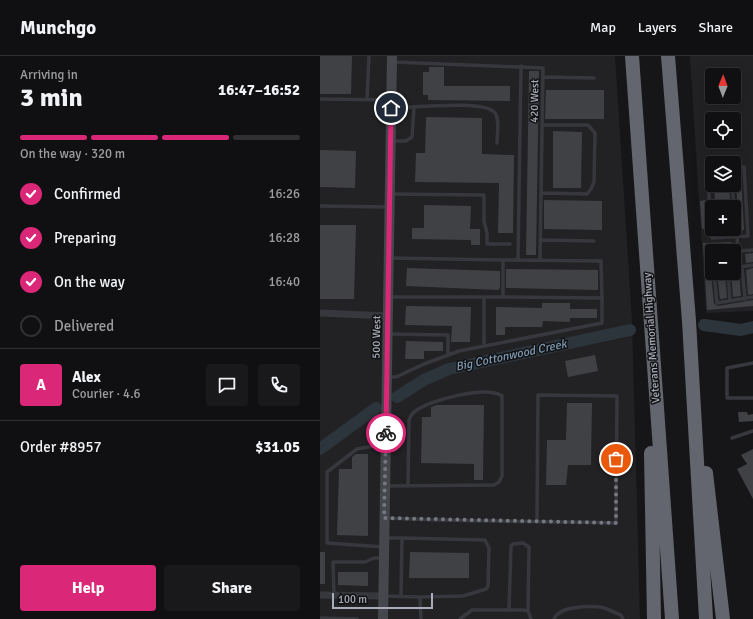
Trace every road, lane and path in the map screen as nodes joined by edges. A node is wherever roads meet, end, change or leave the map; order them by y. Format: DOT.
graph roads {
  1 [pos="368,56"];
  2 [pos="632,56"];
  3 [pos="668,56"];
  4 [pos="392,59"];
  5 [pos="521,66"];
  6 [pos="543,77"];
  7 [pos="594,78"];
  8 [pos="320,100"];
  9 [pos="367,100"];
  10 [pos="391,104"];
  11 [pos="414,108"];
  12 [pos="542,125"];
  13 [pos="391,141"];
  14 [pos="497,143"];
  15 [pos="741,167"];
  16 [pos="709,192"];
  17 [pos="541,193"];
  18 [pos="390,194"];
  19 [pos="320,206"];
  20 [pos="390,207"];
  21 [pos="736,237"];
  22 [pos="540,240"];
  23 [pos="594,241"];
  24 [pos="510,244"];
  25 [pos="737,244"];
  26 [pos="753,250"];
  27 [pos="741,251"];
  28 [pos="389,258"];
  29 [pos="503,260"];
  30 [pos="518,260"];
  31 [pos="540,260"];
  32 [pos="753,265"];
  33 [pos="741,267"];
  34 [pos="714,280"];
  35 [pos="728,280"];
  36 [pos="388,297"];
  37 [pos="484,297"];
  38 [pos="503,297"];
  39 [pos="602,298"];
  40 [pos="753,298"];
  41 [pos="745,299"];
  42 [pos="730,301"];
  43 [pos="320,313"];
  44 [pos="388,316"];
  45 [pos="689,322"];
  46 [pos="650,327"];
  47 [pos="388,334"];
  48 [pos="484,346"];
  49 [pos="448,354"];
  50 [pos="753,363"];
  51 [pos="387,376"];
  52 [pos="753,398"];
  53 [pos="753,431"];
  54 [pos="732,438"];
  55 [pos="386,444"];
  56 [pos="408,485"];
  57 [pos="385,486"];
  58 [pos="384,518"];
  59 [pos="536,521"];
  60 [pos="402,538"];
  61 [pos="384,542"];
  62 [pos="384,558"];
  63 [pos="320,595"];
  64 [pos="334,596"];
  65 [pos="384,596"];
  66 [pos="401,597"];
  67 [pos="420,597"];
  68 [pos="509,610"];
  69 [pos="528,611"];
  70 [pos="320,618"];
  71 [pos="358,619"];
  72 [pos="383,619"];
  73 [pos="421,619"];
  74 [pos="460,619"];
  75 [pos="531,619"];
  76 [pos="554,619"];
  77 [pos="623,619"];
  78 [pos="654,619"];
  79 [pos="672,619"];
  80 [pos="706,619"];
  81 [pos="723,619"];
  1 -- 9 [label="lane"];
  2 -- 46 [label="highway, Veterans Memorial Highway"];
  3 -- 45 [label="highway"];
  4 -- 5 [label="lane, 420 West"];
  4 -- 10 [label="main road, 500 West"];
  5 -- 6 [label="lane, 420 West"];
  5 -- 30 [label="lane"];
  6 -- 7 [label="lane"];
  6 -- 12 [label="lane, 420 West"];
  8 -- 9 [label="lane"];
  9 -- 10 [label="lane"];
  10 -- 11 [label="lane"];
  10 -- 13 [label="main road, 500 West"];
  11 -- 13 [label="lane"];
  11 -- 14 [label="lane"];
  12 -- 17 [label="lane, 420 West"];
  12 -- 17 [label="lane"];
  13 -- 18 [label="main road, 500 West"];
  15 -- 21 [label="lane"];
  16 -- 21 [label="lane"];
  17 -- 22 [label="lane, 420 West"];
  18 -- 20 [label="main road, 500 West"];
  18 -- 24 [label="lane"];
  19 -- 20 [label="lane"];
  20 -- 28 [label="main road, 500 West"];
  21 -- 25 [label="lane"];
  22 -- 23 [label="lane"];
  22 -- 31 [label="lane, 420 West"];
  26 -- 27 [label="lane"];
  28 -- 29 [label="lane"];
  28 -- 36 [label="main road, 500 West"];
  29 -- 30 [label="lane"];
  29 -- 38 [label="lane"];
  30 -- 31 [label="lane"];
  31 -- 39 [label="lane"];
  32 -- 33 [label="lane"];
  33 -- 41 [label="lane"];
  34 -- 42 [label="lane"];
  35 -- 42 [label="lane"];
  36 -- 37 [label="lane"];
  36 -- 44 [label="main road, 500 West"];
  37 -- 38 [label="lane"];
  37 -- 48 [label="lane"];
  38 -- 39 [label="lane"];
  39 -- 48 [label="lane"];
  40 -- 41 [label="lane"];
  41 -- 42 [label="lane"];
  43 -- 44 [label="street"];
  44 -- 47 [label="main road, 500 West"];
  45 -- 80 [label="highway"];
  45 -- 81 [label="highway"];
  46 -- 78 [label="highway"];
  46 -- 79 [label="highway, Veterans Memorial Highway"];
  47 -- 49 [label="lane"];
  47 -- 51 [label="main road, 500 West"];
  48 -- 49 [label="lane"];
  49 -- 51 [label="lane"];
  50 -- 52 [label="lane"];
  51 -- 55 [label="main road, 500 West"];
  53 -- 54 [label="lane"];
  55 -- 57 [label="main road, 500 West"];
  55 -- 61 [label="lane"];
  56 -- 56 [label="lane"];
  56 -- 57 [label="lane"];
  57 -- 58 [label="main road, 500 West"];
  58 -- 59 [label="lane"];
  58 -- 61 [label="main road, 500 West"];
  59 -- 59 [label="lane"];
  60 -- 61 [label="lane"];
  60 -- 66 [label="lane"];
  60 -- 67 [label="lane"];
  61 -- 62 [label="main road, 500 West"];
  62 -- 64 [label="lane"];
  62 -- 65 [label="main road, 500 West"];
  63 -- 64 [label="street"];
  64 -- 65 [label="street"];
  65 -- 66 [label="lane"];
  65 -- 72 [label="main road, 500 West"];
  66 -- 67 [label="lane"];
  67 -- 73 [label="lane"];
  68 -- 69 [label="lane"];
  68 -- 69 [label="lane"];
  68 -- 74 [label="lane"];
  69 -- 75 [label="lane"];
  70 -- 71 [label="lane"];
  76 -- 77 [label="lane"];
}
